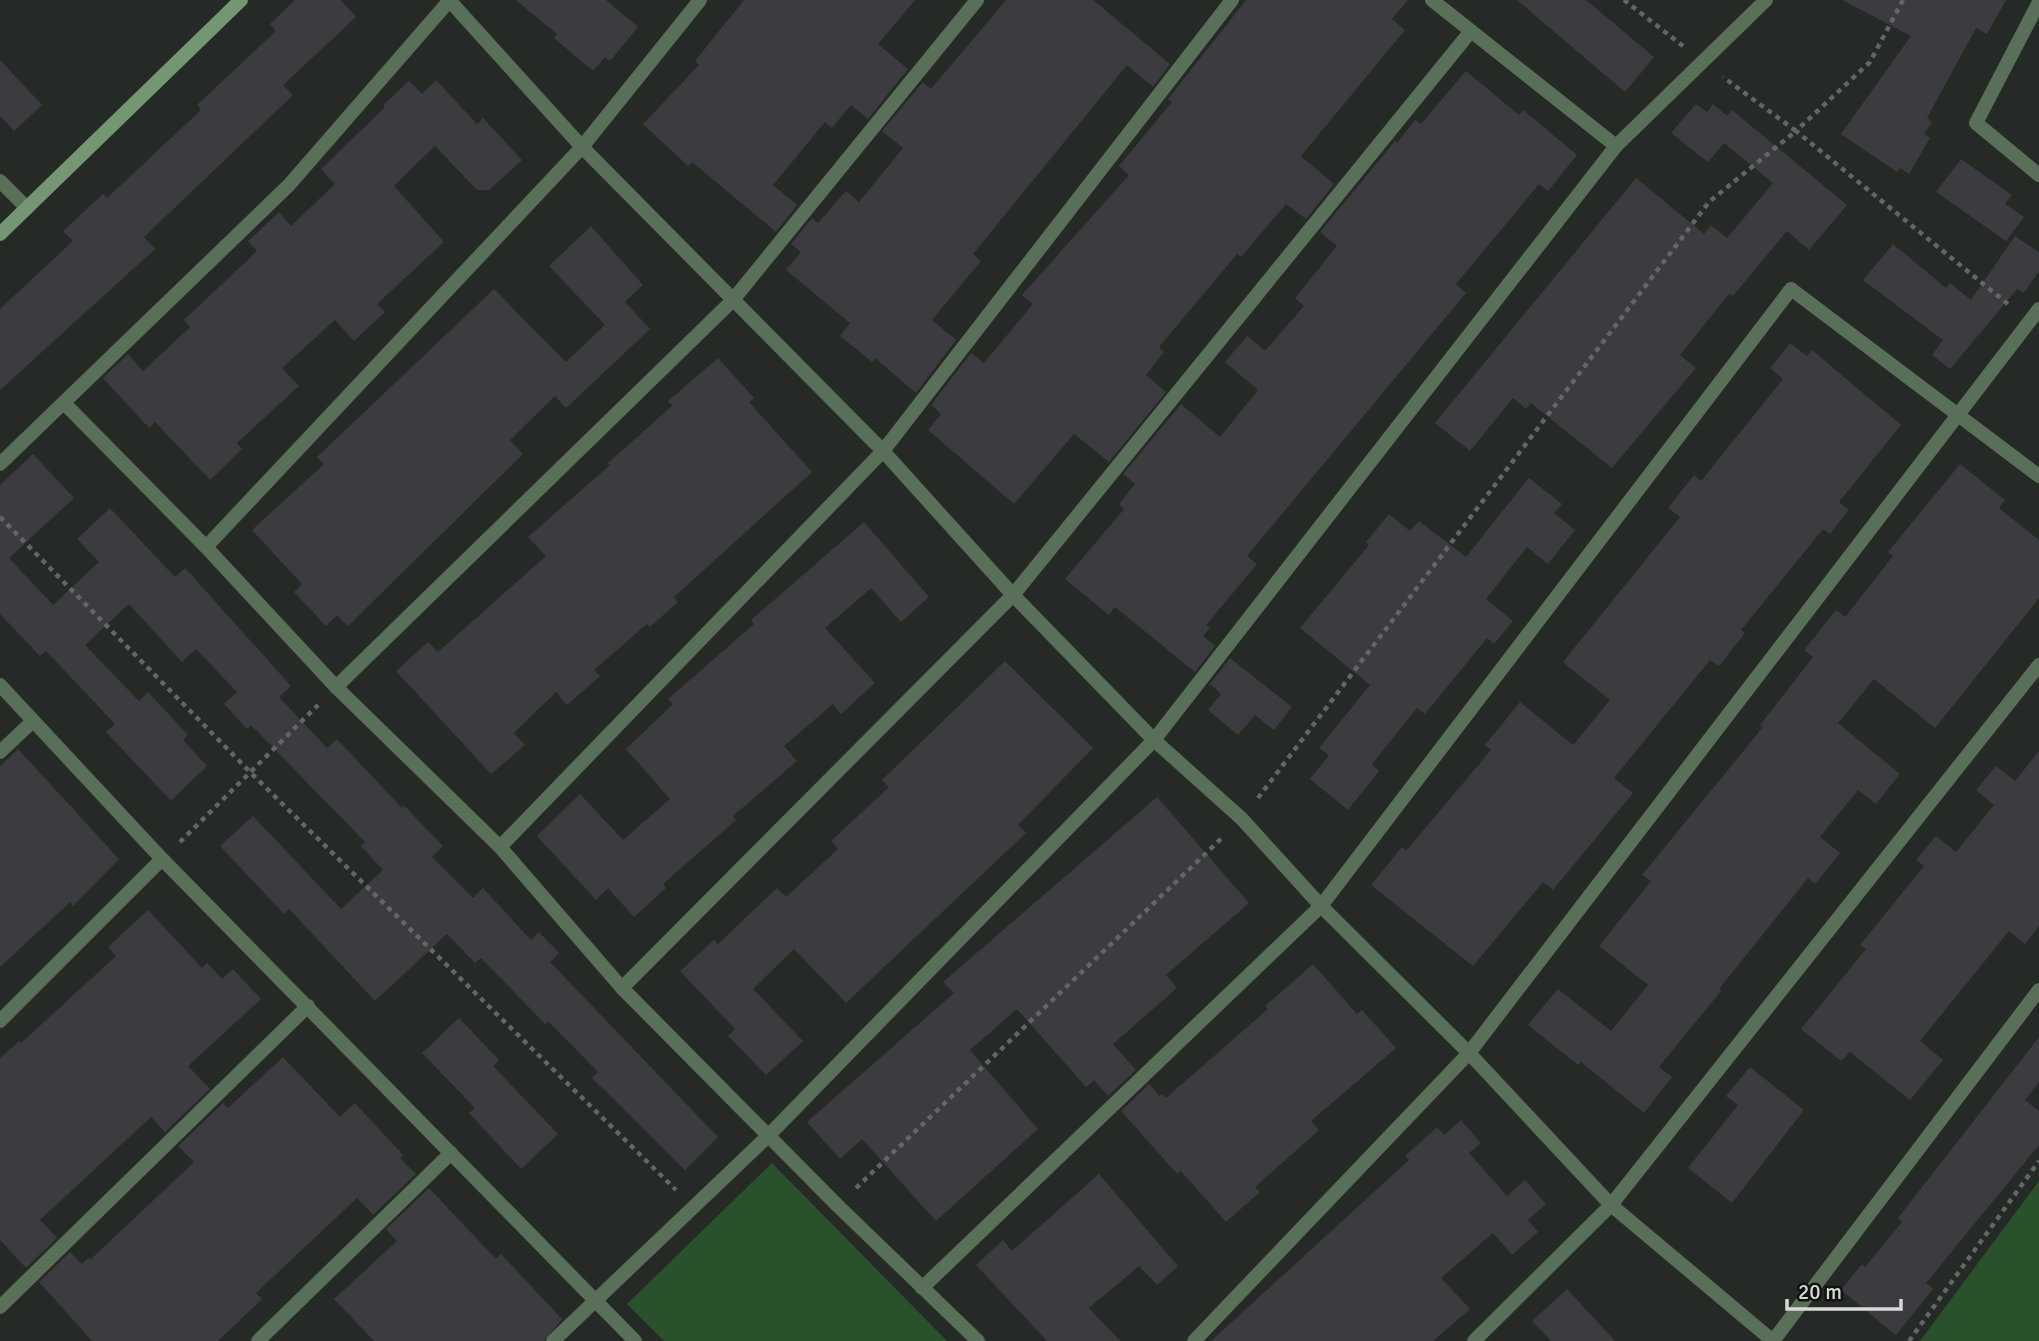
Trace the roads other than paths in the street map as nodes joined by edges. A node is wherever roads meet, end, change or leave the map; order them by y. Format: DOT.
graph roads {
  1 [pos="242,0"];
  2 [pos="449,0"];
  3 [pos="700,0"];
  4 [pos="977,0"];
  5 [pos="1232,0"];
  6 [pos="1432,0"];
  7 [pos="1766,0"];
  8 [pos="2039,2"];
  9 [pos="1471,31"];
  10 [pos="582,146"];
  11 [pos="1616,146"];
  12 [pos="2039,175"];
  13 [pos="0,181"];
  14 [pos="27,208"];
  15 [pos="0,234"];
  16 [pos="732,302"];
  17 [pos="2039,309"];
  18 [pos="64,403"];
  19 [pos="1958,415"];
  20 [pos="883,451"];
  21 [pos="0,464"];
  22 [pos="2039,476"];
  23 [pos="206,547"];
  24 [pos="1013,596"];
  25 [pos="2039,665"];
  26 [pos="0,685"];
  27 [pos="336,687"];
  28 [pos="33,721"];
  29 [pos="1154,740"];
  30 [pos="0,752"];
  31 [pos="500,847"];
  32 [pos="162,859"];
  33 [pos="1321,906"];
  34 [pos="622,988"];
  35 [pos="2039,990"];
  36 [pos="307,1006"];
  37 [pos="0,1021"];
  38 [pos="1469,1053"];
  39 [pos="768,1136"];
  40 [pos="451,1153"];
  41 [pos="1611,1205"];
  42 [pos="922,1288"];
  43 [pos="594,1300"];
  44 [pos="0,1307"];
  45 [pos="258,1341"];
  46 [pos="553,1341"];
  47 [pos="635,1341"];
  48 [pos="978,1341"];
  49 [pos="1194,1341"];
  50 [pos="1474,1341"];
  1 -- 14 [label="street"];
  2 -- 10 [label="street"];
  2 -- 18 [label="street"];
  3 -- 10 [label="street"];
  4 -- 16 [label="street"];
  5 -- 20 [label="street"];
  6 -- 9 [label="street"];
  7 -- 11 [label="street"];
  8 -- 12 [label="street"];
  9 -- 11 [label="street"];
  9 -- 24 [label="street"];
  10 -- 16 [label="street"];
  10 -- 23 [label="street"];
  11 -- 29 [label="street"];
  13 -- 14 [label="street"];
  14 -- 15 [label="street"];
  16 -- 20 [label="street"];
  16 -- 27 [label="street"];
  17 -- 19 [label="street"];
  18 -- 21 [label="street"];
  18 -- 23 [label="street"];
  19 -- 22 [label="street"];
  19 -- 33 [label="street"];
  19 -- 38 [label="street"];
  20 -- 24 [label="street"];
  20 -- 31 [label="street"];
  23 -- 27 [label="street"];
  24 -- 29 [label="street"];
  24 -- 34 [label="street"];
  25 -- 41 [label="street"];
  26 -- 28 [label="street"];
  27 -- 31 [label="street"];
  28 -- 30 [label="street"];
  28 -- 32 [label="street"];
  29 -- 33 [label="street"];
  29 -- 39 [label="street"];
  31 -- 34 [label="street"];
  32 -- 36 [label="street"];
  32 -- 37 [label="street"];
  33 -- 38 [label="street"];
  33 -- 42 [label="street"];
  34 -- 39 [label="street"];
  35 -- 41 [label="street"];
  36 -- 40 [label="street"];
  36 -- 44 [label="street"];
  38 -- 41 [label="street"];
  38 -- 49 [label="street"];
  39 -- 42 [label="street"];
  39 -- 43 [label="street"];
  40 -- 43 [label="street"];
  40 -- 45 [label="street"];
  41 -- 50 [label="street"];
  42 -- 48 [label="street"];
  43 -- 46 [label="street"];
  43 -- 47 [label="street"];
}
